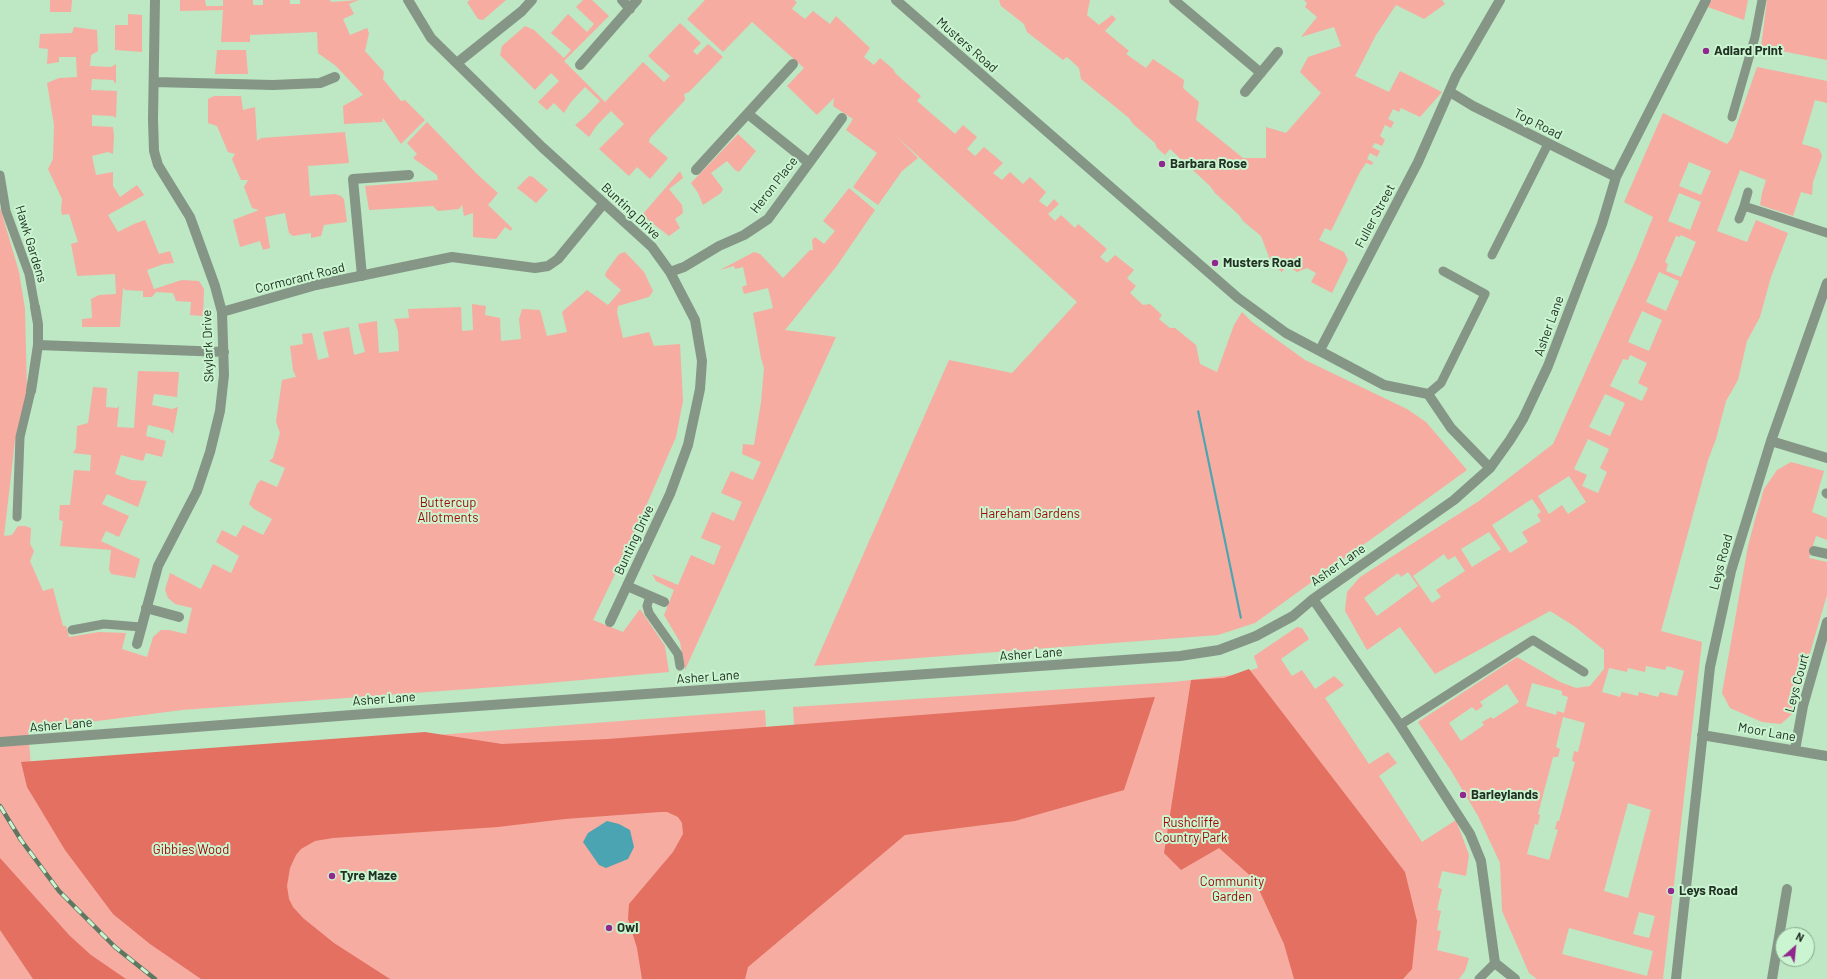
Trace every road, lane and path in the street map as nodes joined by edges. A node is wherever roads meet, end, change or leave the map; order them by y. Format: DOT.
graph roads {
  1 [pos="155,0"];
  2 [pos="408,0"];
  3 [pos="532,0"];
  4 [pos="622,0"];
  5 [pos="637,0"];
  6 [pos="896,0"];
  7 [pos="1174,0"];
  8 [pos="1500,0"];
  9 [pos="1706,0"];
  10 [pos="1762,0"];
  11 [pos="630,9"];
  12 [pos="1278,52"];
  13 [pos="457,62"];
  14 [pos="793,64"];
  15 [pos="580,66"];
  16 [pos="1261,73"];
  17 [pos="335,77"];
  18 [pos="154,82"];
  19 [pos="1245,92"];
  20 [pos="1450,92"];
  21 [pos="748,114"];
  22 [pos="1732,117"];
  23 [pos="842,118"];
  24 [pos="1548,144"];
  25 [pos="808,162"];
  26 [pos="696,170"];
  27 [pos="0,175"];
  28 [pos="409,175"];
  29 [pos="1616,177"];
  30 [pos="1748,192"];
  31 [pos="604,203"];
  32 [pos="1744,206"];
  33 [pos="1739,219"];
  34 [pos="1827,233"];
  35 [pos="1492,255"];
  36 [pos="1443,271"];
  37 [pos="670,272"];
  38 [pos="362,276"];
  39 [pos="1827,283"];
  40 [pos="34,307"];
  41 [pos="222,312"];
  42 [pos="38,345"];
  43 [pos="1320,350"];
  44 [pos="224,352"];
  45 [pos="31,391"];
  46 [pos="1428,394"];
  47 [pos="1771,441"];
  48 [pos="1827,458"];
  49 [pos="1490,468"];
  50 [pos="16,517"];
  51 [pos="1814,551"];
  52 [pos="1827,554"];
  53 [pos="626,586"];
  54 [pos="650,596"];
  55 [pos="1313,599"];
  56 [pos="664,602"];
  57 [pos="146,608"];
  58 [pos="179,618"];
  59 [pos="610,622"];
  60 [pos="1827,622"];
  61 [pos="141,627"];
  62 [pos="72,630"];
  63 [pos="137,644"];
  64 [pos="680,666"];
  65 [pos="1584,672"];
  66 [pos="1400,725"];
  67 [pos="1702,735"];
  68 [pos="0,742"];
  69 [pos="1795,750"];
  70 [pos="1827,756"];
  71 [pos="1787,889"];
  72 [pos="1495,963"];
  73 [pos="1479,979"];
  74 [pos="1515,979"];
  75 [pos="1676,979"];
  76 [pos="1772,979"];
  1 -- 18 [label="street, Skylark Drive"];
  2 -- 13 [label="street, Bunting Drive"];
  3 -- 13 [label="street"];
  4 -- 11 [label="street"];
  5 -- 11 [label="street"];
  6 -- 43 [label="street, Musters Road"];
  7 -- 16 [label="street"];
  8 -- 20 [label="street, Fuller Street"];
  9 -- 29 [label="street, Asher Lane"];
  10 -- 22 [label="lane"];
  11 -- 15 [label="street"];
  12 -- 16 [label="street"];
  13 -- 31 [label="street, Bunting Drive"];
  14 -- 21 [label="street"];
  16 -- 19 [label="street"];
  17 -- 18 [label="street"];
  18 -- 41 [label="street, Skylark Drive"];
  20 -- 24 [label="street, Top Road"];
  20 -- 43 [label="street, Fuller Street"];
  21 -- 25 [label="street, Heron Place"];
  21 -- 26 [label="street"];
  23 -- 25 [label="street, Heron Place"];
  24 -- 29 [label="street, Top Road"];
  24 -- 35 [label="lane"];
  25 -- 37 [label="street, Heron Place"];
  27 -- 40 [label="lane, Hawk Gardens"];
  28 -- 38 [label="street, Cormorant Road"];
  29 -- 49 [label="street, Asher Lane"];
  30 -- 32 [label="lane"];
  31 -- 37 [label="street, Bunting Drive"];
  31 -- 38 [label="street, Cormorant Road"];
  32 -- 33 [label="lane"];
  32 -- 34 [label="lane"];
  36 -- 46 [label="lane"];
  37 -- 53 [label="street, Bunting Drive"];
  38 -- 41 [label="street, Cormorant Road"];
  39 -- 47 [label="street, Leys Road"];
  40 -- 42 [label="street, Hawk Gardens"];
  41 -- 44 [label="street, Skylark Drive"];
  42 -- 44 [label="street"];
  42 -- 45 [label="street, Hawk Gardens"];
  43 -- 46 [label="street, Musters Road"];
  44 -- 57 [label="street, Skylark Drive"];
  45 -- 50 [label="lane, Hawk Gardens"];
  46 -- 49 [label="street"];
  47 -- 48 [label="street"];
  47 -- 67 [label="street, Leys Road"];
  49 -- 55 [label="street, Asher Lane"];
  51 -- 52 [label="street"];
  53 -- 54 [label="street, Bunting Drive"];
  53 -- 59 [label="street, Bunting Drive"];
  54 -- 56 [label="street, Bunting Drive"];
  54 -- 64 [label="lane"];
  55 -- 66 [label="street"];
  55 -- 68 [label="street, Asher Lane"];
  57 -- 58 [label="street"];
  57 -- 61 [label="street, Skylark Drive"];
  60 -- 69 [label="street, Leys Court"];
  61 -- 62 [label="lane"];
  61 -- 63 [label="street, Skylark Drive"];
  65 -- 66 [label="lane"];
  66 -- 72 [label="street"];
  67 -- 69 [label="street, Moor Lane"];
  67 -- 75 [label="street, Leys Road"];
  69 -- 70 [label="street, Moor Lane"];
  71 -- 76 [label="street"];
  72 -- 73 [label="lane"];
  72 -- 74 [label="street"];
}
